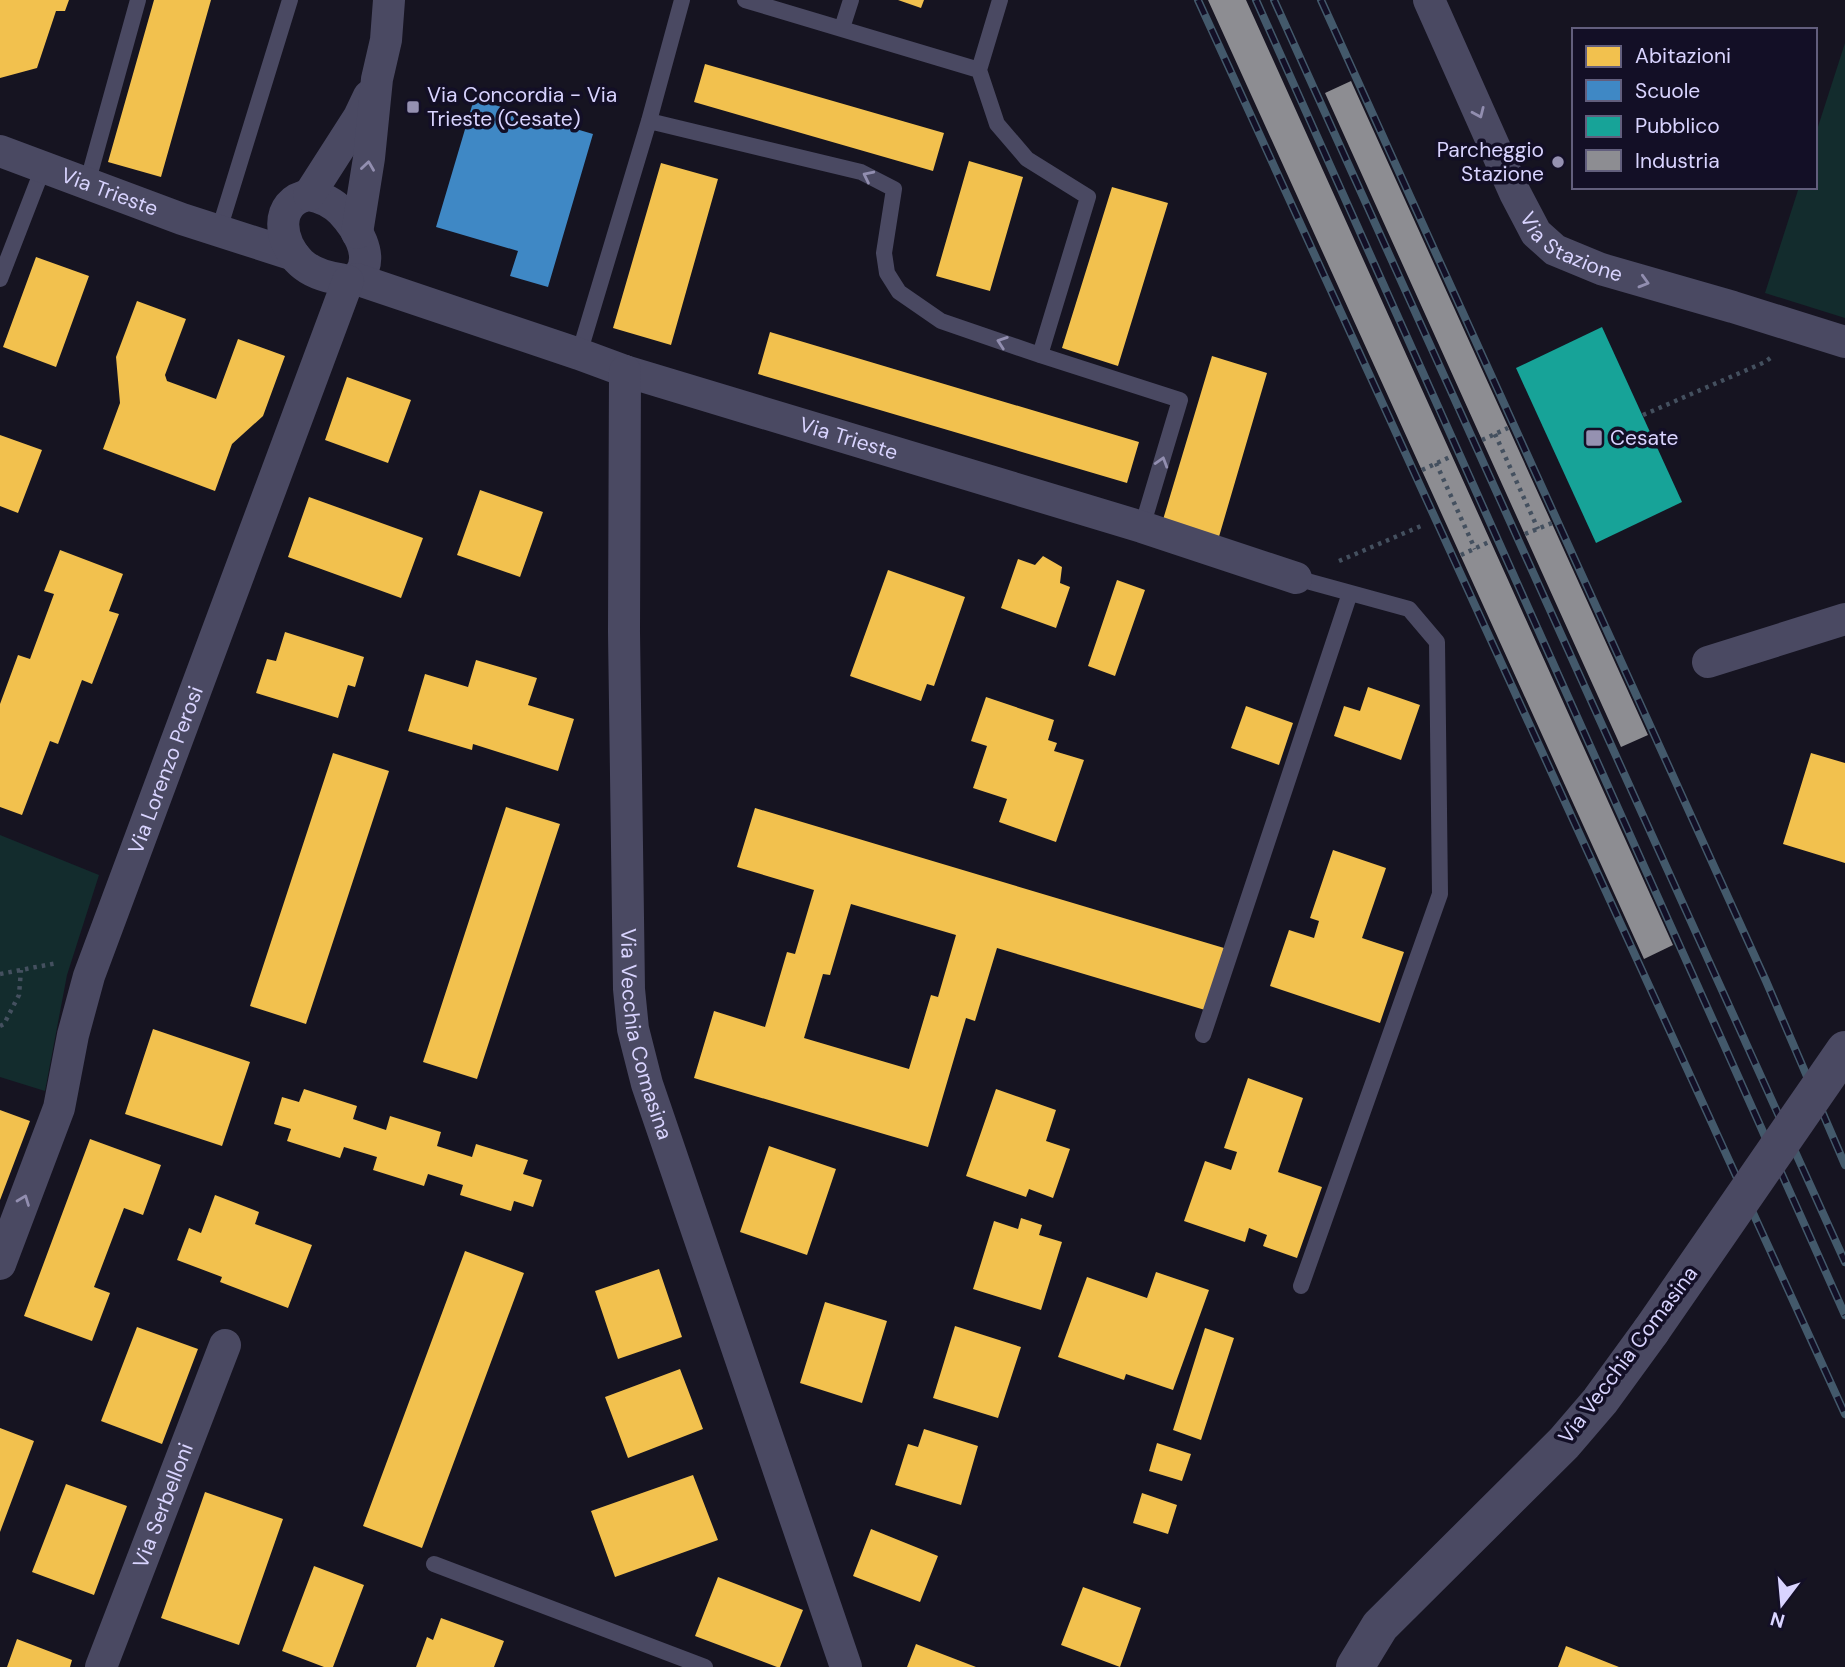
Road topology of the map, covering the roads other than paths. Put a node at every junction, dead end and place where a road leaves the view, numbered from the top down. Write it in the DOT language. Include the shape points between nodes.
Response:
graph roads {
  1 [pos="138,0"];
  2 [pos="290,0"];
  3 [pos="389,0"];
  4 [pos="682,0"];
  5 [pos="745,0"];
  6 [pos="851,0"];
  7 [pos="1000,0"];
  8 [pos="1429,0"];
  9 [pos="842,28"];
  10 [pos="979,70"];
  11 [pos="377,79"];
  12 [pos="649,121"];
  13 [pos="0,151"];
  14 [pos="43,168"];
  15 [pos="87,184"];
  16 [pos="297,204"];
  17 [pos="219,230"];
  18 [pos="357,233"];
  19 [pos="293,255"];
  20 [pos="356,275"];
  21 [pos="0,279"];
  22 [pos="1845,342"];
  23 [pos="579,354"];
  24 [pos="1040,355"];
  25 [pos="625,371"];
  26 [pos="1142,527"];
  27 [pos="1296,579"];
  28 [pos="1350,593"];
  29 [pos="1845,620"];
  30 [pos="1708,662"];
  31 [pos="1203,1035"];
  32 [pos="1845,1051"];
  33 [pos="0,1264"];
  34 [pos="1300,1286"];
  35 [pos="225,1345"];
  36 [pos="433,1564"];
  37 [pos="101,1667"];
  38 [pos="705,1667"];
  39 [pos="846,1667"];
  40 [pos="1355,1667"];
  1 -- 15 [label="lane"];
  2 -- 17 [label="lane"];
  3 -- 11 [label="street"];
  4 -- 12 [label="lane"];
  5 -- 9 [label="lane"];
  6 -- 9 [label="lane"];
  7 -- 10 [label="lane"];
  8 -- 22 [label="street, Via Stazione, one-way" via="1536,233 1555,250 1601,270"];
  9 -- 10 [label="lane"];
  10 -- 24 [label="lane" via="997,124 1027,159 1088,197"];
  11 -- 16 [label="street" via="359,117"];
  18 -- 11 [label="street, one-way"];
  12 -- 23 [label="lane"];
  24 -- 12 [label="lane, one-way" via="941,321 899,292 887,273 884,253 894,190 861,172"];
  13 -- 14 [label="street, Via Trieste"];
  14 -- 15 [label="street, Via Trieste"];
  14 -- 21 [label="lane"];
  15 -- 17 [label="street, Via Trieste"];
  16 -- 17 [label="street, Via Trieste" via="268,220"];
  16 -- 18 [label="street" via="318,197 342,212"];
  16 -- 19 [label="street" via="283,224"];
  17 -- 19 [label="street, Via Trieste"];
  18 -- 20 [label="street" via="365,255"];
  19 -- 20 [label="street" via="320,275"];
  20 -- 23 [label="street, Via Trieste"];
  33 -- 20 [label="street, Via Lorenzo Perosi, one-way" via="59,1108 89,976"];
  23 -- 25 [label="street, Via Trieste"];
  26 -- 24 [label="lane, one-way" via="1180,400"];
  25 -- 26 [label="street, Via Trieste"];
  25 -- 39 [label="street, Via Vecchia Comasina" via="624,657 633,1029 647,1084"];
  26 -- 27 [label="street, Via Trieste"];
  27 -- 28 [label="lane"];
  28 -- 31 [label="lane"];
  28 -- 34 [label="lane" via="1409,609 1437,642 1440,894"];
  29 -- 30 [label="street"];
  32 -- 40 [label="street, Via Vecchia Comasina, bridge" via="1600,1401 1564,1443 1380,1626"];
  35 -- 37 [label="street, Via Serbelloni"];
  36 -- 38 [label="lane"];
}
